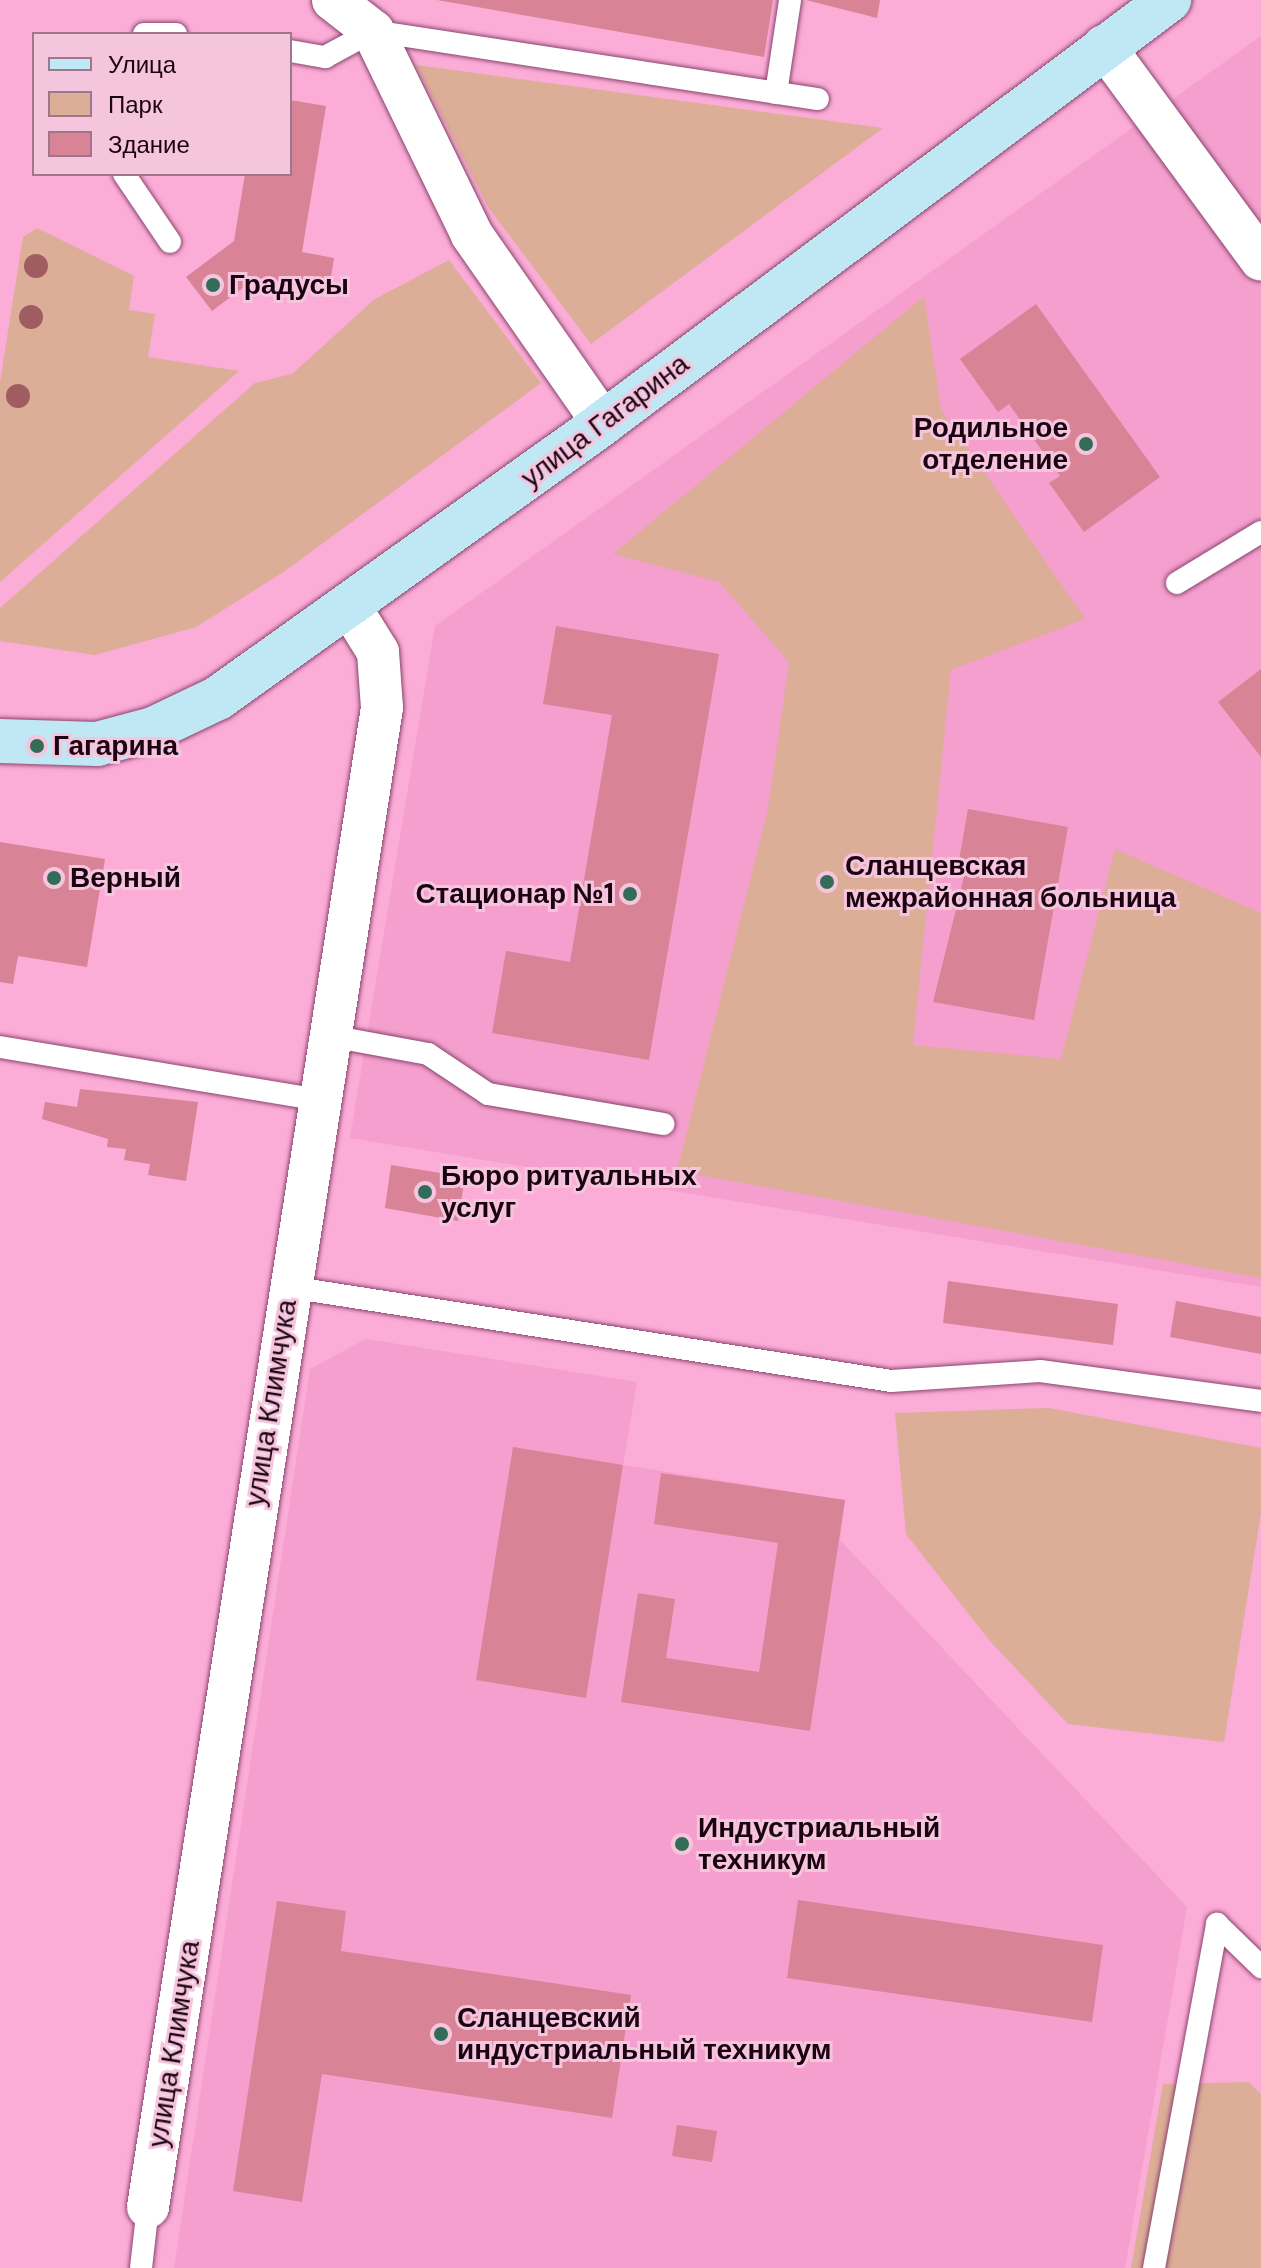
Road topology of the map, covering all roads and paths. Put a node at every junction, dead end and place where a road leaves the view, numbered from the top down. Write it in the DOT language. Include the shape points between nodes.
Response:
graph roads {
  1 [pos="790,0"];
  2 [pos="1169,0"];
  3 [pos="335,1"];
  4 [pos="373,31"];
  5 [pos="1104,46"];
  6 [pos="292,51"];
  7 [pos="776,93"];
  8 [pos="818,99"];
  9 [pos="125,176"];
  10 [pos="170,242"];
  11 [pos="1257,246"];
  12 [pos="603,423"];
  13 [pos="1261,532"];
  14 [pos="1177,583"];
  15 [pos="350,607"];
  16 [pos="0,741"];
  17 [pos="330,1036"];
  18 [pos="0,1047"];
  19 [pos="319,1100"];
  20 [pos="663,1124"];
  21 [pos="289,1287"];
  22 [pos="1261,1401"];
  23 [pos="1261,1967"];
  24 [pos="148,2207"];
  25 [pos="141,2268"];
  26 [pos="1154,2268"];
  1 -- 7 [label="lane"];
  2 -- 5 [label="main road, улица Гагарина"];
  3 -- 4 [label="street"];
  4 -- 6 [label="lane" via="325,57"];
  4 -- 7 [label="lane"];
  4 -- 12 [label="street" via="472,235"];
  5 -- 11 [label="street"];
  5 -- 12 [label="main road, улица Гагарина"];
  7 -- 8 [label="lane"];
  9 -- 10 [label="lane"];
  12 -- 15 [label="main road, улица Гагарина"];
  13 -- 14 [label="lane"];
  15 -- 16 [label="main road, улица Гагарина" via="218,698 153,729 97,744"];
  15 -- 17 [label="street, улица Климчука" via="386,677"];
  17 -- 19 [label="street, улица Климчука"];
  17 -- 20 [label="lane" via="428,1054 488,1094"];
  18 -- 19 [label="lane"];
  19 -- 21 [label="street, улица Климчука"];
  21 -- 22 [label="lane" via="891,1381 1040,1371"];
  21 -- 24 [label="street, улица Климчука"];
  23 -- 26 [label="lane" via="1217,1924"];
  24 -- 25 [label="lane"];
}
